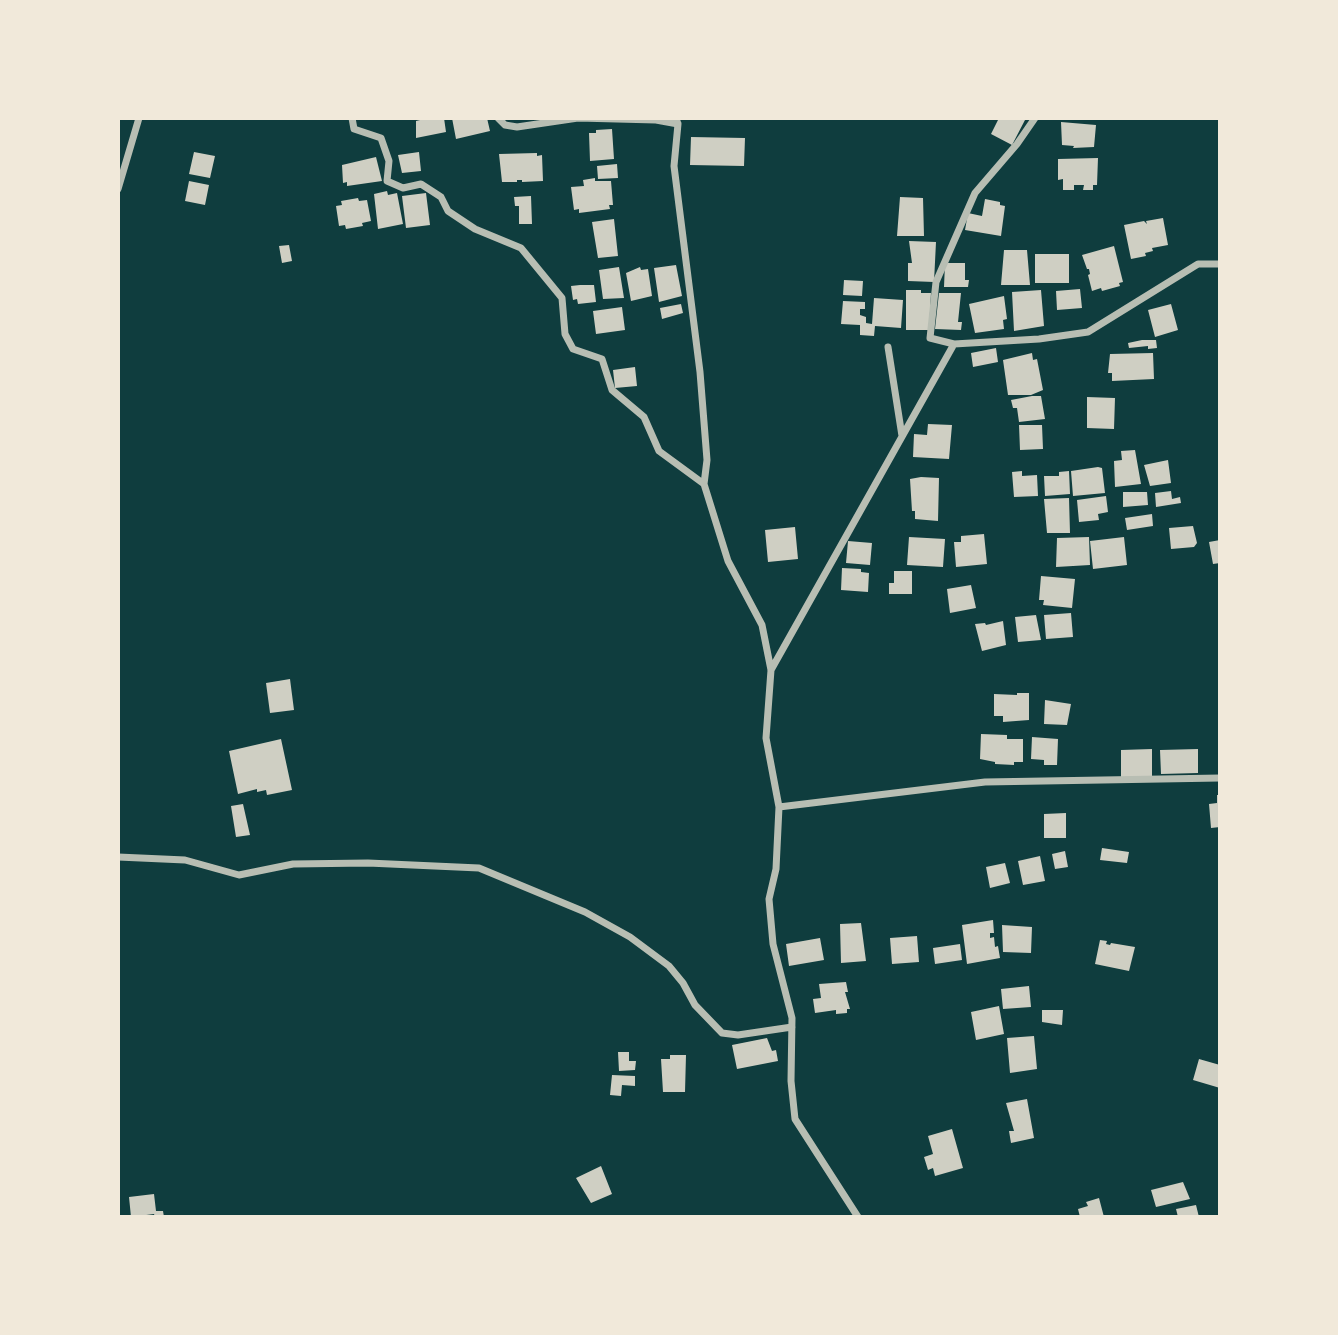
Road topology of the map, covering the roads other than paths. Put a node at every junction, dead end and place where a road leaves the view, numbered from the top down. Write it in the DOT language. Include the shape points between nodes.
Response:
graph roads {
  1 [pos="139,118"];
  2 [pos="352,118"];
  3 [pos="498,118"];
  4 [pos="1035,118"];
  5 [pos="677,121"];
  6 [pos="118,189"];
  7 [pos="1220,264"];
  8 [pos="954,344"];
  9 [pos="888,347"];
  10 [pos="902,438"];
  11 [pos="704,484"];
  12 [pos="771,670"];
  13 [pos="1220,778"];
  14 [pos="779,807"];
  15 [pos="118,857"];
  16 [pos="792,1027"];
  17 [pos="858,1217"];
  1 -- 6 [label="street"];
  2 -- 11 [label="street" via="354,129 381,138 389,161 387,181 403,188 421,184 475,229 521,248 562,298 565,334 573,349 602,359 612,390 644,417 659,451"];
  3 -- 5 [label="street" via="517,127 578,118"];
  4 -- 8 [label="street" via="975,193 936,282 930,338"];
  5 -- 11 [label="street" via="674,166 700,372"];
  7 -- 8 [label="street" via="1198,264 1088,332"];
  8 -- 10 [label="street"];
  9 -- 10 [label="street"];
  10 -- 12 [label="street"];
  11 -- 12 [label="street" via="728,561 762,625"];
  12 -- 14 [label="street" via="766,738"];
  13 -- 14 [label="street" via="985,782"];
  14 -- 16 [label="street" via="769,899 773,944"];
  15 -- 16 [label="street" via="185,860 239,875 293,864 479,868 585,912 630,937 669,966 722,1033"];
  16 -- 17 [label="street" via="795,1119"];
}
